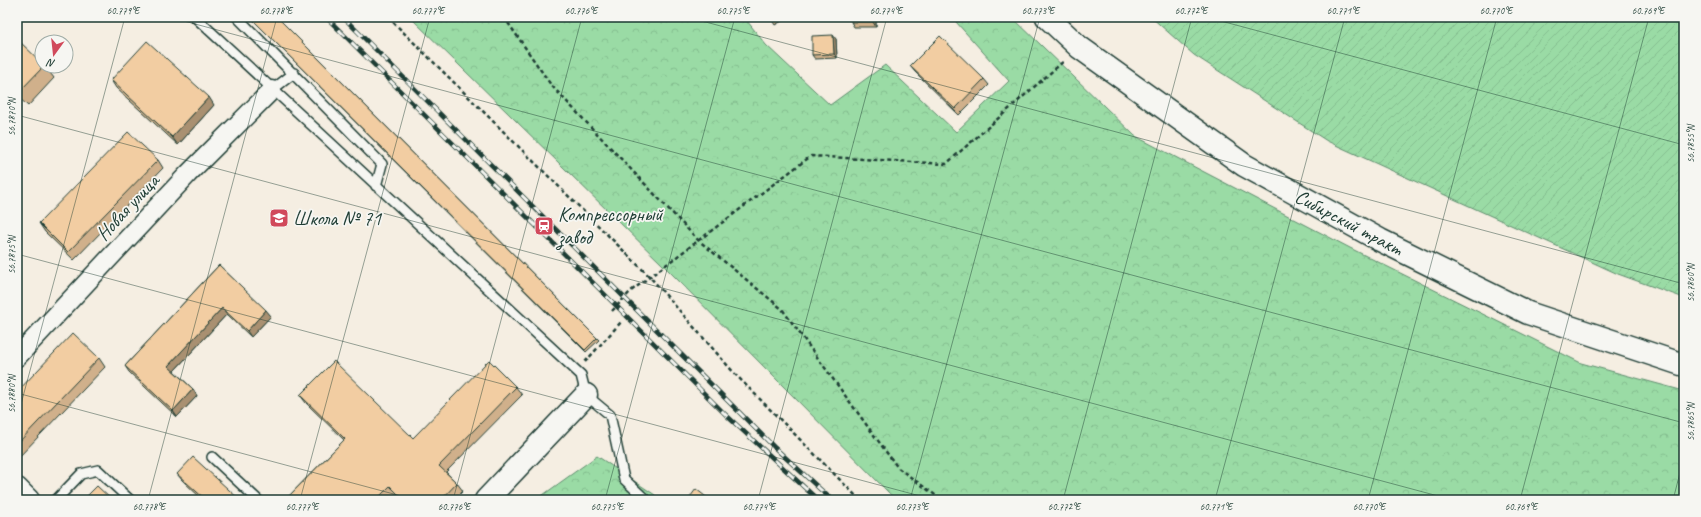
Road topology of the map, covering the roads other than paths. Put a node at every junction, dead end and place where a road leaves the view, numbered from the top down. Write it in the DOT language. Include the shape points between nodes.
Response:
graph roads {
  1 [pos="196,17"];
  2 [pos="238,17"];
  3 [pos="1047,17"];
  4 [pos="294,73"];
  5 [pos="272,90"];
  6 [pos="376,186"];
  7 [pos="17,357"];
  8 [pos="1684,365"];
  9 [pos="584,385"];
  10 [pos="212,456"];
  11 [pos="17,489"];
  12 [pos="28,500"];
  13 [pos="56,500"];
  14 [pos="130,500"];
  15 [pos="258,500"];
  16 [pos="486,500"];
  17 [pos="646,500"];
  1 -- 5 [label="lane"];
  2 -- 4 [label="lane"];
  3 -- 8 [label="main road, Сибирский тракт" via="1079,47 1244,165 1380,240 1528,313"];
  4 -- 5 [label="lane"];
  4 -- 6 [label="lane" via="382,164"];
  5 -- 6 [label="lane"];
  5 -- 7 [label="street, Новая улица" via="188,174"];
  6 -- 9 [label="lane"];
  9 -- 16 [label="main road"];
  9 -- 17 [label="lane" via="610,415 624,479"];
  10 -- 15 [label="lane"];
  11 -- 12 [label="main road"];
  13 -- 14 [label="lane" via="81,474 98,470"];
}
